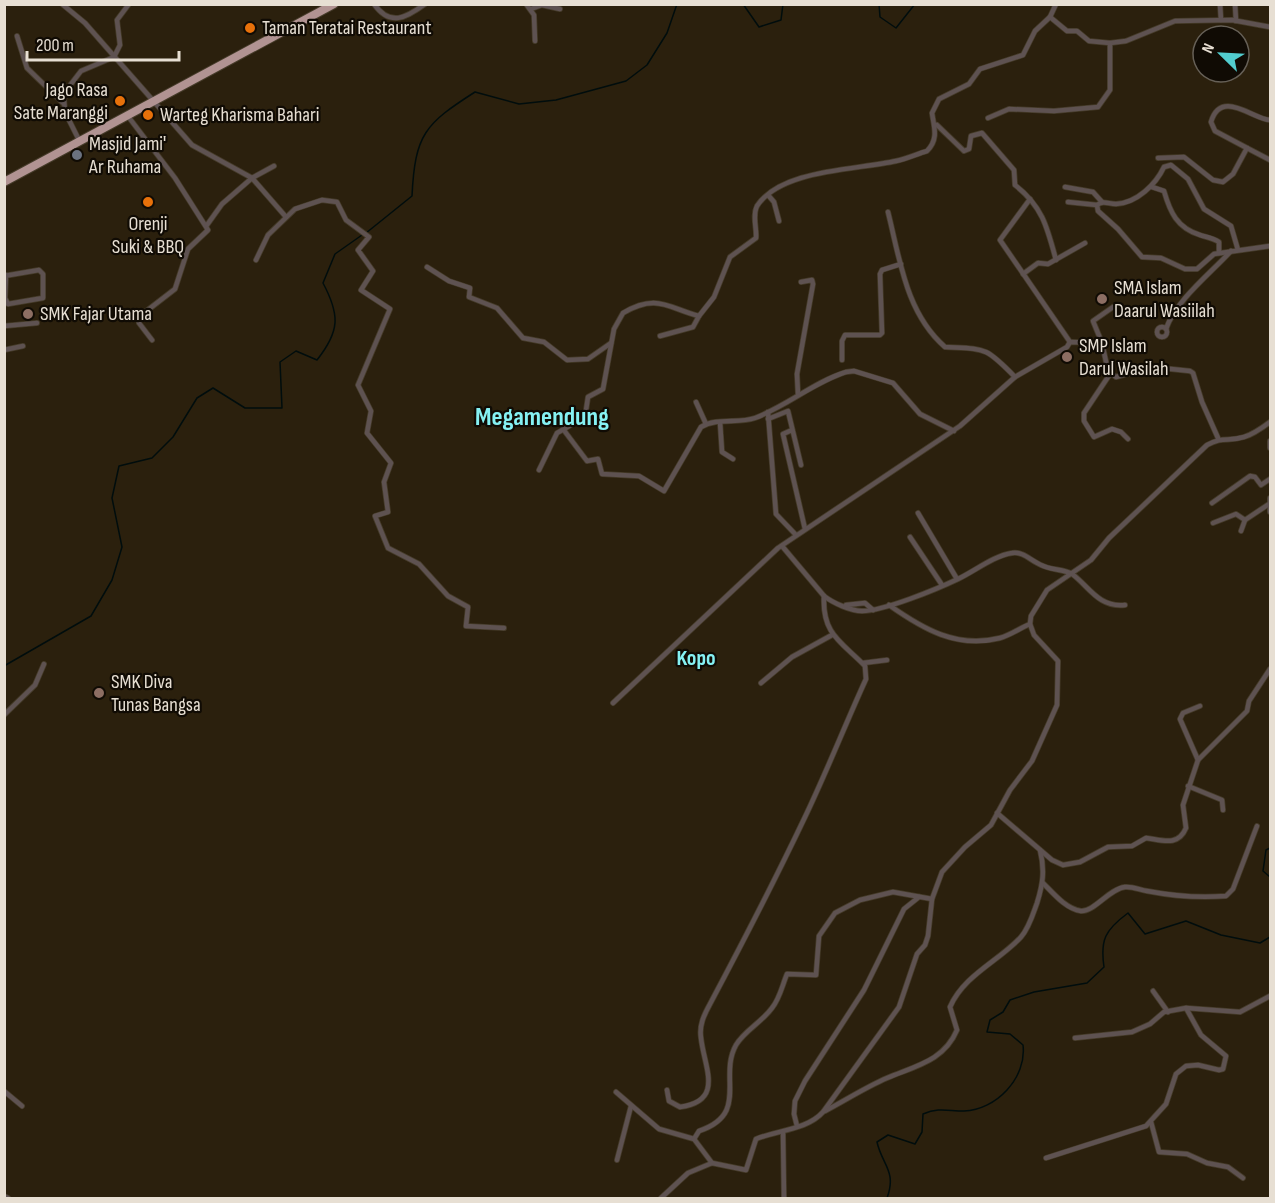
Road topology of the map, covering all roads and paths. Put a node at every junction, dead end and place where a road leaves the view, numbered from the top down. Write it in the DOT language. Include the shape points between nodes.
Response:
graph roads {
  1 [pos="62,4"];
  2 [pos="129,4"];
  3 [pos="334,4"];
  4 [pos="374,4"];
  5 [pos="425,4"];
  6 [pos="526,4"];
  7 [pos="1056,4"];
  8 [pos="1220,4"];
  9 [pos="1235,4"];
  10 [pos="531,9"];
  11 [pos="560,9"];
  12 [pos="1050,17"];
  13 [pos="1221,20"];
  14 [pos="1236,21"];
  15 [pos="1270,27"];
  16 [pos="18,36"];
  17 [pos="535,41"];
  18 [pos="1110,43"];
  19 [pos="114,57"];
  20 [pos="154,102"];
  21 [pos="63,103"];
  22 [pos="127,115"];
  23 [pos="988,118"];
  24 [pos="1270,120"];
  25 [pos="937,125"];
  26 [pos="79,141"];
  27 [pos="1247,148"];
  28 [pos="1158,158"];
  29 [pos="1270,160"];
  30 [pos="274,166"];
  31 [pos="252,178"];
  32 [pos="4,182"];
  33 [pos="1065,187"];
  34 [pos="1152,187"];
  35 [pos="770,197"];
  36 [pos="1030,199"];
  37 [pos="1068,202"];
  38 [pos="1100,204"];
  39 [pos="888,212"];
  40 [pos="286,217"];
  41 [pos="779,221"];
  42 [pos="207,225"];
  43 [pos="1085,243"];
  44 [pos="1270,246"];
  45 [pos="1238,250"];
  46 [pos="1231,251"];
  47 [pos="1219,253"];
  48 [pos="256,260"];
  49 [pos="1056,260"];
  50 [pos="901,264"];
  51 [pos="427,267"];
  52 [pos="1023,274"];
  53 [pos="5,275"];
  54 [pos="801,282"];
  55 [pos="1113,307"];
  56 [pos="699,316"];
  57 [pos="37,323"];
  58 [pos="4,326"];
  59 [pos="1166,328"];
  60 [pos="660,336"];
  61 [pos="152,340"];
  62 [pos="1070,342"];
  63 [pos="611,343"];
  64 [pos="1102,343"];
  65 [pos="23,346"];
  66 [pos="4,350"];
  67 [pos="842,360"];
  68 [pos="1110,374"];
  69 [pos="1015,377"];
  70 [pos="798,394"];
  71 [pos="696,402"];
  72 [pos="768,412"];
  73 [pos="768,419"];
  74 [pos="720,422"];
  75 [pos="1270,422"];
  76 [pos="706,424"];
  77 [pos="563,429"];
  78 [pos="792,430"];
  79 [pos="954,431"];
  80 [pos="1128,438"];
  81 [pos="1218,438"];
  82 [pos="1270,441"];
  83 [pos="797,447"];
  84 [pos="1270,448"];
  85 [pos="786,450"];
  86 [pos="733,459"];
  87 [pos="801,465"];
  88 [pos="539,470"];
  89 [pos="1270,479"];
  90 [pos="1270,501"];
  91 [pos="1212,503"];
  92 [pos="1270,512"];
  93 [pos="918,513"];
  94 [pos="1245,520"];
  95 [pos="1213,523"];
  96 [pos="805,529"];
  97 [pos="1241,531"];
  98 [pos="796,535"];
  99 [pos="910,537"];
  100 [pos="782,546"];
  101 [pos="1071,574"];
  102 [pos="957,579"];
  103 [pos="942,585"];
  104 [pos="824,596"];
  105 [pos="889,604"];
  106 [pos="1125,605"];
  107 [pos="1030,624"];
  108 [pos="504,628"];
  109 [pos="832,635"];
  110 [pos="887,660"];
  111 [pos="863,663"];
  112 [pos="44,664"];
  113 [pos="1270,669"];
  114 [pos="761,683"];
  115 [pos="613,703"];
  116 [pos="1200,706"];
  117 [pos="4,715"];
  118 [pos="1198,760"];
  119 [pos="1188,786"];
  120 [pos="1223,810"];
  121 [pos="997,813"];
  122 [pos="1257,826"];
  123 [pos="1039,847"];
  124 [pos="1043,884"];
  125 [pos="919,897"];
  126 [pos="932,899"];
  127 [pos="1153,991"];
  128 [pos="1270,996"];
  129 [pos="1186,1008"];
  130 [pos="1168,1012"];
  131 [pos="1075,1038"];
  132 [pos="667,1090"];
  133 [pos="4,1091"];
  134 [pos="616,1092"];
  135 [pos="22,1106"];
  136 [pos="631,1106"];
  137 [pos="823,1112"];
  138 [pos="1151,1122"];
  139 [pos="797,1126"];
  140 [pos="783,1132"];
  141 [pos="694,1138"];
  142 [pos="1046,1158"];
  143 [pos="617,1160"];
  144 [pos="712,1163"];
  145 [pos="1243,1178"];
  146 [pos="662,1198"];
  147 [pos="784,1198"];
  1 -- 19 [label="street" via="85,22"];
  2 -- 19 [label="street" via="116,23 120,45"];
  3 -- 20 [label="highway"];
  4 -- 5 [label="street" via="395,20"];
  6 -- 10 [label="street"];
  7 -- 12 [label="street"];
  8 -- 13 [label="street"];
  9 -- 14 [label="street"];
  10 -- 11 [label="street" via="540,5"];
  10 -- 17 [label="street"];
  12 -- 18 [label="street" via="1067,31 1077,31 1089,41"];
  12 -- 25 [label="street" via="1037,28 1023,55 983,67 969,84 939,99 932,113"];
  13 -- 14 [label="street"];
  13 -- 18 [label="street" via="1172,21 1126,41"];
  14 -- 15 [label="street"];
  16 -- 21 [label="street" via="27,68"];
  18 -- 23 [label="street" via="1110,90 1098,107 1054,111 1009,109"];
  19 -- 20 [label="street"];
  19 -- 21 [label="street" via="81,71"];
  20 -- 22 [label="highway"];
  20 -- 31 [label="street" via="192,145"];
  21 -- 26 [label="street"];
  22 -- 26 [label="highway"];
  22 -- 42 [label="street"];
  24 -- 27 [label="street" via="1241,108 1216,111 1211,122 1215,131"];
  25 -- 35 [label="street" via="927,151 898,161 817,174 785,184"];
  25 -- 36 [label="street" via="965,151 971,136 982,133 1014,170 1015,185"];
  26 -- 32 [label="highway"];
  27 -- 28 [label="street" via="1233,174 1221,182 1184,158"];
  27 -- 29 [label="street"];
  30 -- 31 [label="street"];
  31 -- 40 [label="street"];
  31 -- 42 [label="street" via="222,204"];
  33 -- 38 [label="street" via="1093,192"];
  34 -- 38 [label="street" via="1123,202"];
  34 -- 45 [label="street" via="1166,165 1180,170 1204,208 1230,226"];
  34 -- 47 [label="street" via="1164,191 1178,223 1217,240"];
  35 -- 41 [label="street"];
  35 -- 56 [label="street" via="756,209 756,238 730,257 714,297"];
  36 -- 49 [label="street" via="1044,218"];
  36 -- 52 [label="street" via="1000,239"];
  37 -- 38 [label="street"];
  38 -- 47 [label="street" via="1098,211 1144,258 1161,258 1193,270"];
  39 -- 50 [label="street"];
  40 -- 48 [label="street" via="264,241"];
  40 -- 108 [label="street" via="296,208 331,200 338,204 346,220 369,237 358,251 373,272 361,290 388,305 390,311 358,387 370,408 367,433 391,463 384,482 388,512 375,516 384,540 391,550 419,564 448,596 468,607 466,626"];
  42 -- 61 [label="street" via="207,233 188,249 175,289 140,316 142,327"];
  43 -- 49 [label="street"];
  44 -- 45 [label="street"];
  45 -- 46 [label="street"];
  46 -- 47 [label="street"];
  46 -- 59 [label="street" via="1193,288"];
  49 -- 52 [label="street" via="1047,265 1039,262"];
  50 -- 67 [label="street" via="880,274 882,333 845,335"];
  50 -- 69 [label="street" via="911,301 943,346 980,349"];
  51 -- 63 [label="street" via="446,280 470,288 469,298 497,308 523,338 544,342 567,360 588,359"];
  52 -- 62 [label="street"];
  53 -- 53 [label="street" via="40,271 43,298 8,304"];
  54 -- 70 [label="street" via="812,280 813,284 797,378"];
  55 -- 64 [label="street" via="1093,321"];
  56 -- 60 [label="street" via="693,327"];
  56 -- 63 [label="street" via="664,303 636,307 619,317"];
  57 -- 58 [label="street"];
  62 -- 64 [label="street"];
  62 -- 69 [label="street"];
  63 -- 77 [label="street" via="603,389 588,397 585,417"];
  64 -- 68 [label="street"];
  65 -- 66 [label="street"];
  68 -- 80 [label="street" via="1084,413 1084,421 1094,437 1112,429"];
  68 -- 81 [label="street" via="1118,377 1155,367 1190,371"];
  69 -- 79 [label="street"];
  70 -- 72 [label="street"];
  70 -- 79 [label="street" via="835,375 854,371 895,385 920,414"];
  71 -- 76 [label="street"];
  72 -- 73 [label="street"];
  72 -- 74 [label="street" via="752,419"];
  73 -- 78 [label="street" via="787,410"];
  73 -- 98 [label="street" via="776,514"];
  74 -- 76 [label="street"];
  74 -- 86 [label="street" via="723,454"];
  75 -- 81 [label="street" via="1243,438"];
  76 -- 77 [label="street" via="696,432 664,491 639,476 602,474 598,459 587,461"];
  77 -- 88 [label="street" via="553,438"];
  78 -- 83 [label="street"];
  78 -- 85 [label="street" via="783,433"];
  79 -- 96 [label="street"];
  81 -- 101 [label="street" via="1194,455 1091,560"];
  82 -- 84 [label="street"];
  83 -- 85 [label="street"];
  83 -- 87 [label="street"];
  85 -- 96 [label="street"];
  89 -- 91 [label="street" via="1261,485 1250,476"];
  90 -- 92 [label="street"];
  90 -- 94 [label="street"];
  93 -- 102 [label="street"];
  94 -- 95 [label="street" via="1240,515 1230,515"];
  94 -- 97 [label="street"];
  96 -- 98 [label="street"];
  98 -- 100 [label="street"];
  99 -- 103 [label="street"];
  100 -- 104 [label="street"];
  100 -- 115 [label="street"];
  101 -- 102 [label="street" via="1047,568 1017,552"];
  101 -- 106 [label="street" via="1092,595"];
  101 -- 107 [label="street" via="1047,590"];
  102 -- 103 [label="street"];
  103 -- 105 [label="street"];
  104 -- 105 [label="street" via="858,610"];
  104 -- 109 [label="street" via="824,614"];
  105 -- 107 [label="street" via="936,633 962,641 1001,638"];
  107 -- 121 [label="street" via="1034,635 1058,661 1057,703 1032,761"];
  109 -- 111 [label="street"];
  109 -- 114 [label="street" via="792,657"];
  110 -- 111 [label="street"];
  111 -- 132 [label="street" via="867,675 833,757 751,929 703,1018 700,1037 708,1089 696,1102 680,1107 669,1101"];
  112 -- 117 [label="street" via="35,685"];
  113 -- 118 [label="street" via="1247,711"];
  116 -- 118 [label="street" via="1183,713 1180,719"];
  118 -- 119 [label="street"];
  119 -- 120 [label="street" via="1222,800"];
  119 -- 123 [label="street" via="1183,805 1186,828 1173,841 1146,838 1132,846 1111,846 1070,865 1057,863"];
  121 -- 123 [label="street"];
  121 -- 126 [label="street" via="988,829 944,869"];
  122 -- 124 [label="street" via="1233,889 1226,896 1209,898 1127,886 1081,911 1063,902"];
  123 -- 124 [label="street"];
  124 -- 137 [label="street" via="1022,936 968,982 952,1002 957,1030 944,1052"];
  125 -- 126 [label="street"];
  125 -- 139 [label="street" via="904,909 864,990 805,1081 795,1101"];
  125 -- 141 [label="street" via="902,892 869,897 832,916 819,936 816,975 787,974 771,1010 734,1050 730,1063 731,1094 723,1116"];
  126 -- 137 [label="street" via="928,936 917,954 899,1007"];
  127 -- 130 [label="street"];
  128 -- 129 [label="street" via="1240,1012"];
  129 -- 130 [label="street"];
  129 -- 138 [label="street" via="1201,1035 1225,1054 1226,1063 1220,1070 1198,1065 1181,1068 1175,1075 1170,1098"];
  130 -- 131 [label="street" via="1132,1032"];
  133 -- 135 [label="street"];
  134 -- 136 [label="street"];
  136 -- 141 [label="street" via="659,1129"];
  136 -- 143 [label="street"];
  137 -- 139 [label="street"];
  138 -- 142 [label="street" via="1140,1130 1089,1142"];
  138 -- 145 [label="street" via="1159,1152 1187,1154 1228,1167"];
  139 -- 140 [label="street"];
  140 -- 144 [label="street" via="756,1139 746,1170"];
  140 -- 147 [label="street"];
  141 -- 144 [label="street"];
  144 -- 146 [label="street" via="688,1173"];
}
